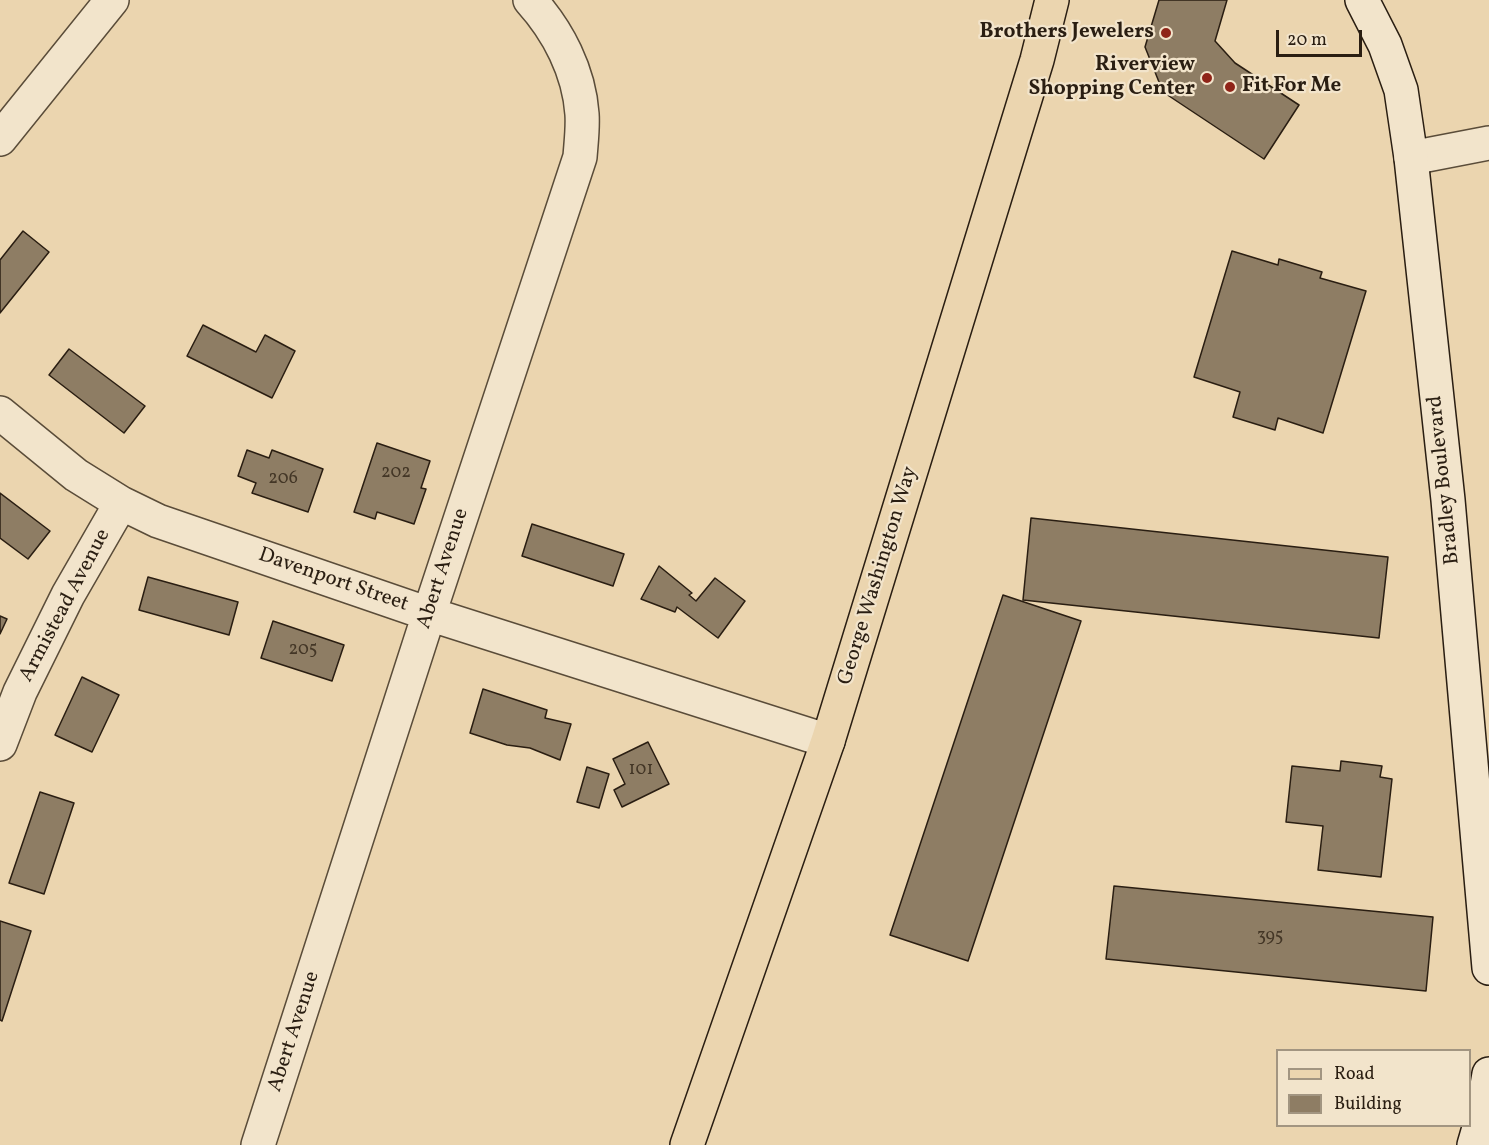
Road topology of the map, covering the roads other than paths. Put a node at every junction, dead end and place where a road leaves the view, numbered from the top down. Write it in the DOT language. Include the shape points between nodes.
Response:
graph roads {
  1 [pos="112,0"];
  2 [pos="530,0"];
  3 [pos="1052,0"];
  4 [pos="1362,0"];
  5 [pos="0,139"];
  6 [pos="1489,143"];
  7 [pos="1411,158"];
  8 [pos="0,413"];
  9 [pos="121,503"];
  10 [pos="429,614"];
  11 [pos="828,741"];
  12 [pos="0,744"];
  13 [pos="1489,968"];
  14 [pos="1489,1074"];
  15 [pos="258,1145"];
  16 [pos="687,1145"];
  17 [pos="1474,1145"];
  1 -- 5 [label="street"];
  2 -- 10 [label="street, Abert Avenue" via="547,19 566,52 582,114 580,157"];
  3 -- 11 [label="main road, George Washington Way" via="1037,60"];
  4 -- 7 [label="street, Bradley Boulevard" via="1385,45 1401,90"];
  6 -- 7 [label="street"];
  7 -- 13 [label="street, Bradley Boulevard" via="1448,500"];
  8 -- 9 [label="street, Davenport Street" via="76,475"];
  9 -- 10 [label="street, Davenport Street" via="158,521"];
  9 -- 12 [label="street, Armistead Avenue" via="68,594 20,692"];
  10 -- 11 [label="street, Davenport Street"];
  10 -- 15 [label="street, Abert Avenue"];
  11 -- 16 [label="main road, George Washington Way"];
  14 -- 17 [label="street"];
}
